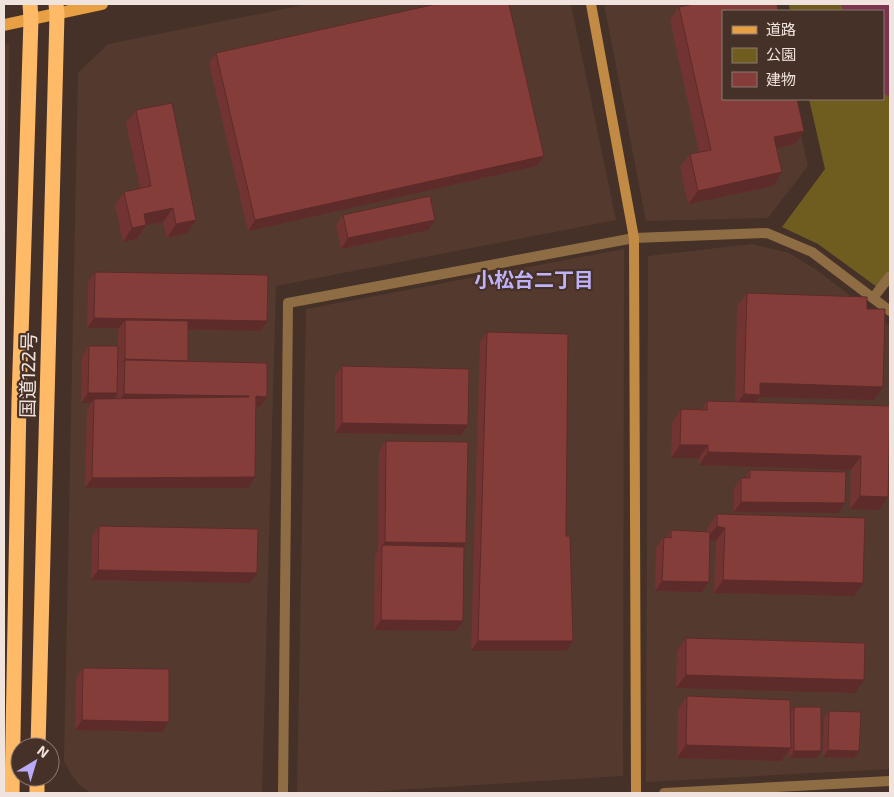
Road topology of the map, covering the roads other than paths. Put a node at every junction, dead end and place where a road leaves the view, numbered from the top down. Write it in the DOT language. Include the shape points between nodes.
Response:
graph roads {
  1 [pos="30,4"];
  2 [pos="102,4"];
  3 [pos="592,4"];
  4 [pos="56,9"];
  5 [pos="31,19"];
  6 [pos="4,25"];
  7 [pos="634,238"];
  8 [pos="890,276"];
  9 [pos="873,298"];
  10 [pos="889,308"];
  11 [pos="38,737"];
  12 [pos="890,782"];
  13 [pos="12,793"];
  14 [pos="282,793"];
  15 [pos="636,793"];
  16 [pos="664,793"];
  1 -- 5 [label="highway, 国道122号"];
  2 -- 4 [label="main road"];
  3 -- 7 [label="street"];
  4 -- 5 [label="main road"];
  4 -- 11 [label="highway, 国道122号"];
  5 -- 6 [label="main road"];
  5 -- 13 [label="highway, 国道122号" via="19,400"];
  7 -- 9 [label="street" via="768,234 812,252"];
  7 -- 14 [label="street" via="288,303"];
  7 -- 15 [label="street"];
  8 -- 9 [label="street"];
  9 -- 10 [label="street"];
  12 -- 16 [label="street"];
}
